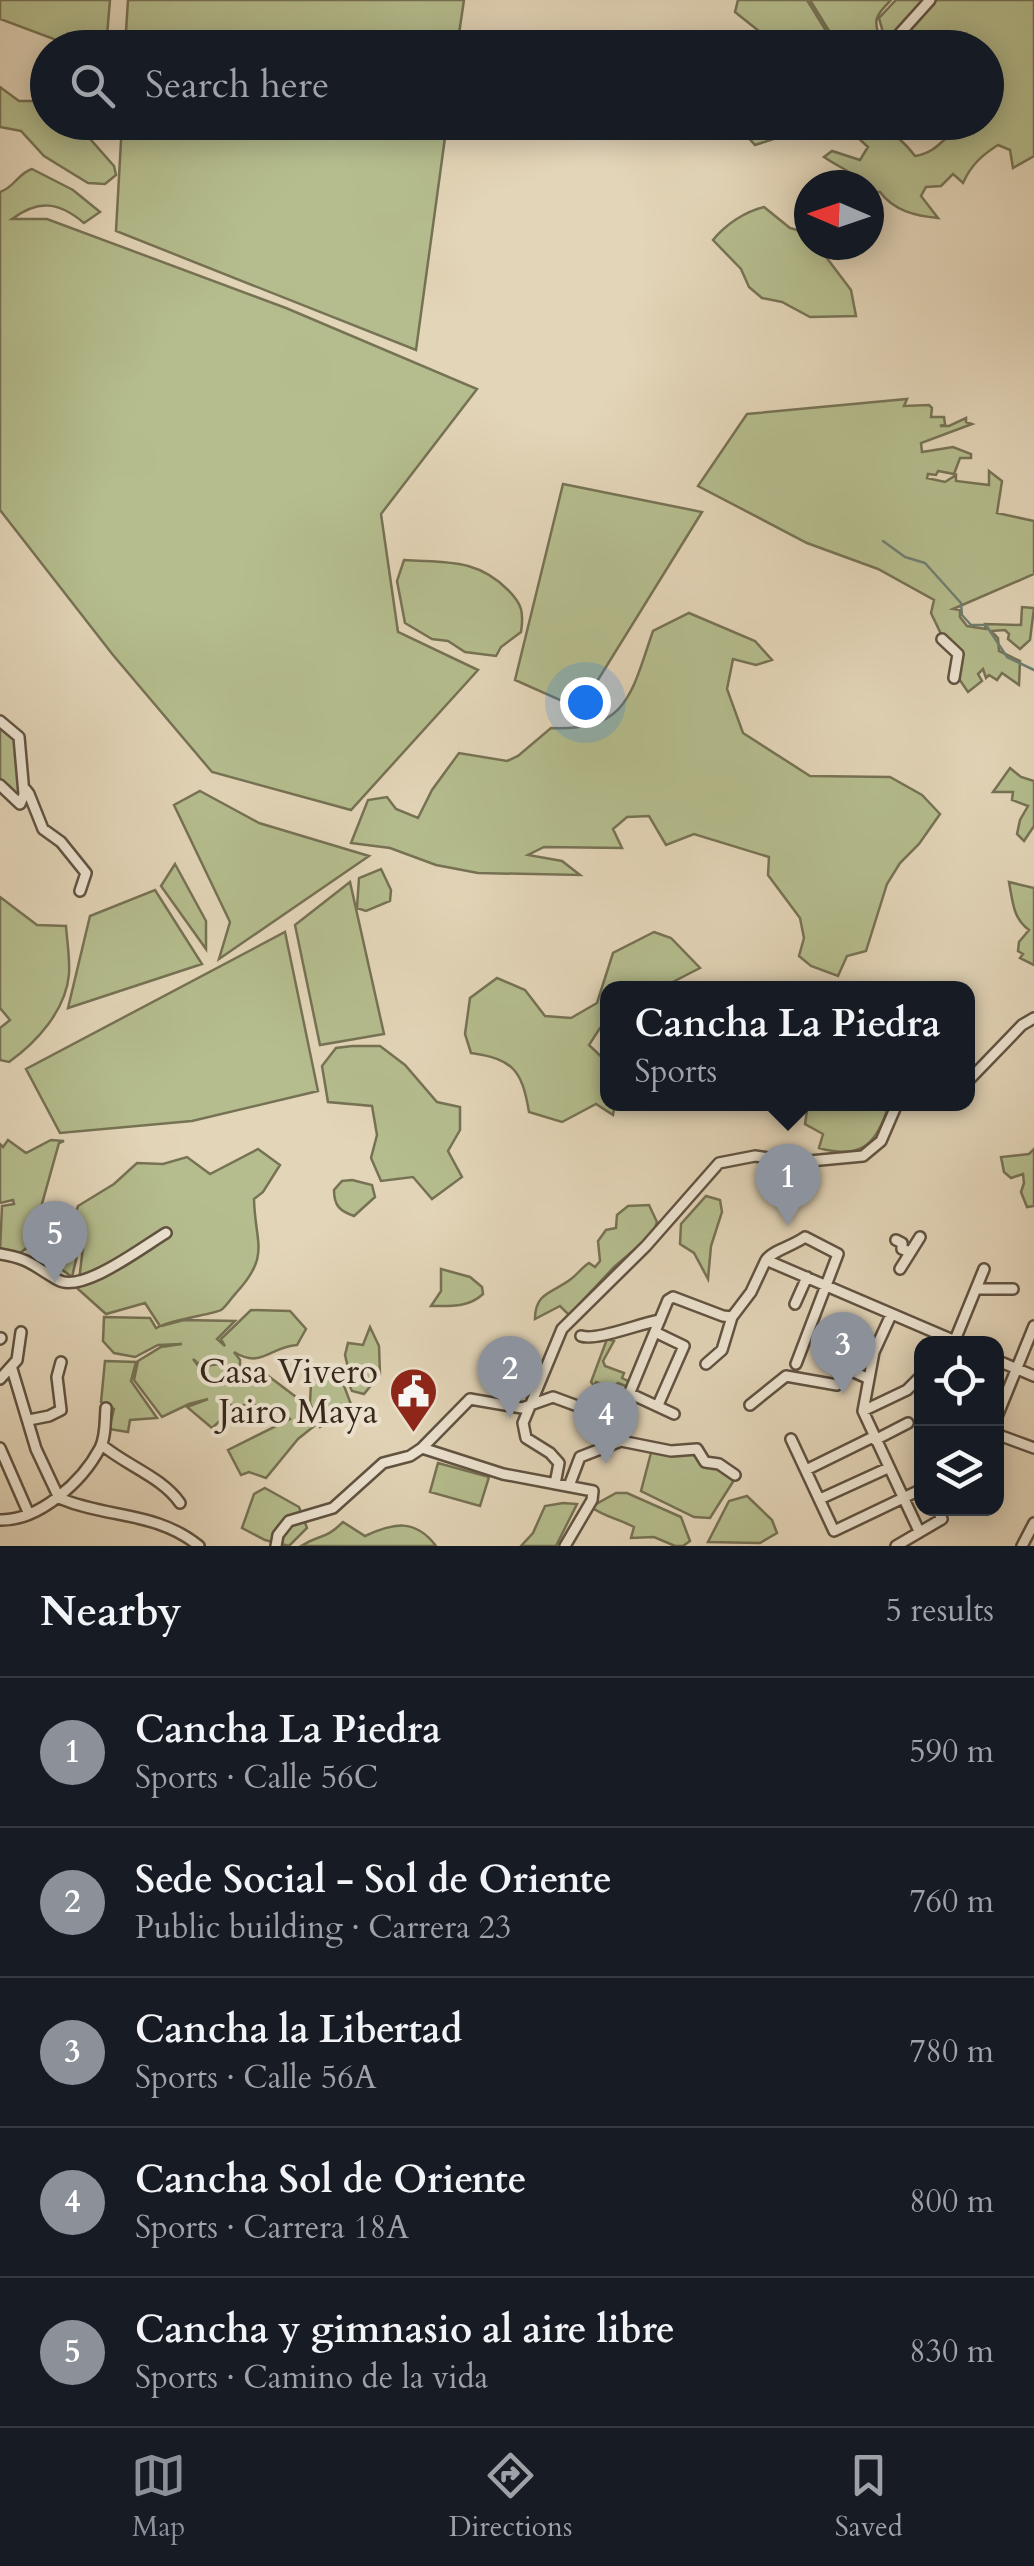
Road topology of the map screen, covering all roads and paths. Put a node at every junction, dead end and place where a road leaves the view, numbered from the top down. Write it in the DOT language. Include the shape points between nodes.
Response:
graph roads {
  1 [pos="930,0"];
  2 [pos="903,30"];
  3 [pos="942,639"];
  4 [pos="954,678"];
  5 [pos="0,721"];
  6 [pos="0,786"];
  7 [pos="24,797"];
  8 [pos="80,890"];
  9 [pos="1034,1018"];
  10 [pos="975,1074"];
  11 [pos="893,1111"];
  12 [pos="166,1233"];
  13 [pos="896,1240"];
  14 [pos="0,1254"];
  15 [pos="766,1260"];
  16 [pos="900,1270"];
  17 [pos="984,1270"];
  18 [pos="807,1277"];
  19 [pos="824,1285"];
  20 [pos="976,1289"];
  21 [pos="1013,1289"];
  22 [pos="818,1302"];
  23 [pos="891,1314"];
  24 [pos="732,1317"];
  25 [pos="660,1320"];
  26 [pos="1034,1326"];
  27 [pos="21,1332"];
  28 [pos="656,1332"];
  29 [pos="944,1336"];
  30 [pos="960,1336"];
  31 [pos="585,1337"];
  32 [pos="61,1362"];
  33 [pos="508,1362"];
  34 [pos="1004,1363"];
  35 [pos="706,1364"];
  36 [pos="796,1364"];
  37 [pos="12,1369"];
  38 [pos="1017,1369"];
  39 [pos="543,1372"];
  40 [pos="1034,1376"];
  41 [pos="0,1378"];
  42 [pos="868,1378"];
  43 [pos="814,1381"];
  44 [pos="914,1382"];
  45 [pos="837,1385"];
  46 [pos="631,1394"];
  47 [pos="1004,1400"];
  48 [pos="531,1403"];
  49 [pos="750,1405"];
  50 [pos="106,1408"];
  51 [pos="863,1411"];
  52 [pos="29,1420"];
  53 [pos="617,1421"];
  54 [pos="908,1424"];
  55 [pos="1004,1437"];
  56 [pos="791,1439"];
  57 [pos="874,1439"];
  58 [pos="616,1441"];
  59 [pos="102,1445"];
  60 [pos="0,1448"];
  61 [pos="422,1448"];
  62 [pos="1034,1448"];
  63 [pos="888,1468"];
  64 [pos="806,1470"];
  65 [pos="734,1474"];
  66 [pos="555,1484"];
  67 [pos="570,1486"];
  68 [pos="914,1493"];
  69 [pos="59,1498"];
  70 [pos="902,1498"];
  71 [pos="820,1499"];
  72 [pos="180,1503"];
  73 [pos="28,1512"];
  74 [pos="940,1516"];
  75 [pos="0,1520"];
  76 [pos="1033,1522"];
  77 [pos="919,1531"];
  78 [pos="199,1546"];
  79 [pos="276,1546"];
  80 [pos="565,1546"];
  81 [pos="896,1546"];
  82 [pos="1022,1546"];
  1 -- 2 [label="street"];
  3 -- 4 [label="street" via="958,654"];
  5 -- 7 [label="street" via="18,737"];
  6 -- 7 [label="street" via="16,802"];
  7 -- 8 [label="street" via="26,790 43,828 86,872"];
  9 -- 10 [label="street"];
  11 -- 39 [label="street" via="880,1141 862,1156 800,1162 756,1156 719,1163 562,1329"];
  12 -- 14 [label="street" via="100,1274 70,1283"];
  13 -- 16 [label="street" via="902,1249 913,1244"];
  15 -- 18 [label="street"];
  15 -- 19 [label="street" via="808,1237 838,1254"];
  15 -- 24 [label="street"];
  17 -- 20 [label="street"];
  18 -- 19 [label="street"];
  18 -- 22 [label="street" via="797,1298"];
  19 -- 22 [label="street"];
  19 -- 23 [label="street"];
  20 -- 21 [label="street"];
  20 -- 30 [label="street"];
  22 -- 36 [label="street"];
  23 -- 29 [label="street"];
  23 -- 42 [label="street"];
  24 -- 25 [label="street" via="672,1297"];
  24 -- 35 [label="street" via="722,1350"];
  25 -- 28 [label="street"];
  25 -- 31 [label="street"];
  26 -- 38 [label="street"];
  27 -- 37 [label="street"];
  28 -- 46 [label="street"];
  28 -- 46 [label="street" via="684,1346 666,1409"];
  32 -- 52 [label="street" via="61,1410"];
  33 -- 39 [label="street"];
  34 -- 38 [label="street"];
  37 -- 41 [label="street"];
  37 -- 52 [label="street"];
  38 -- 40 [label="street"];
  38 -- 47 [label="street"];
  39 -- 48 [label="street"];
  42 -- 43 [label="street" via="824,1361"];
  42 -- 51 [label="street"];
  43 -- 45 [label="street"];
  43 -- 49 [label="street" via="780,1378"];
  44 -- 51 [label="street"];
  46 -- 53 [label="street"];
  48 -- 53 [label="street" via="552,1397"];
  48 -- 61 [label="street" via="522,1408 470,1400"];
  48 -- 66 [label="street" via="524,1434 558,1463"];
  50 -- 59 [label="street"];
  51 -- 57 [label="street"];
  52 -- 69 [label="street"];
  53 -- 58 [label="street"];
  54 -- 57 [label="street"];
  55 -- 62 [label="street"];
  56 -- 64 [label="street"];
  57 -- 63 [label="street"];
  57 -- 64 [label="street"];
  58 -- 65 [label="street" via="672,1452 697,1449 704,1462"];
  58 -- 67 [label="street" via="580,1457"];
  59 -- 69 [label="street"];
  59 -- 72 [label="street" via="170,1488"];
  60 -- 73 [label="street"];
  61 -- 66 [label="street"];
  61 -- 79 [label="street" via="383,1463 333,1508 289,1521"];
  63 -- 70 [label="street"];
  63 -- 71 [label="street"];
  64 -- 71 [label="street"];
  66 -- 67 [label="street"];
  67 -- 80 [label="street" via="594,1494"];
  68 -- 70 [label="street"];
  69 -- 73 [label="street"];
  69 -- 78 [label="street" via="167,1524"];
  70 -- 71 [label="street" via="834,1531"];
  70 -- 77 [label="street"];
  73 -- 75 [label="street"];
  74 -- 77 [label="street"];
  76 -- 82 [label="street"];
  77 -- 81 [label="street"];
}
